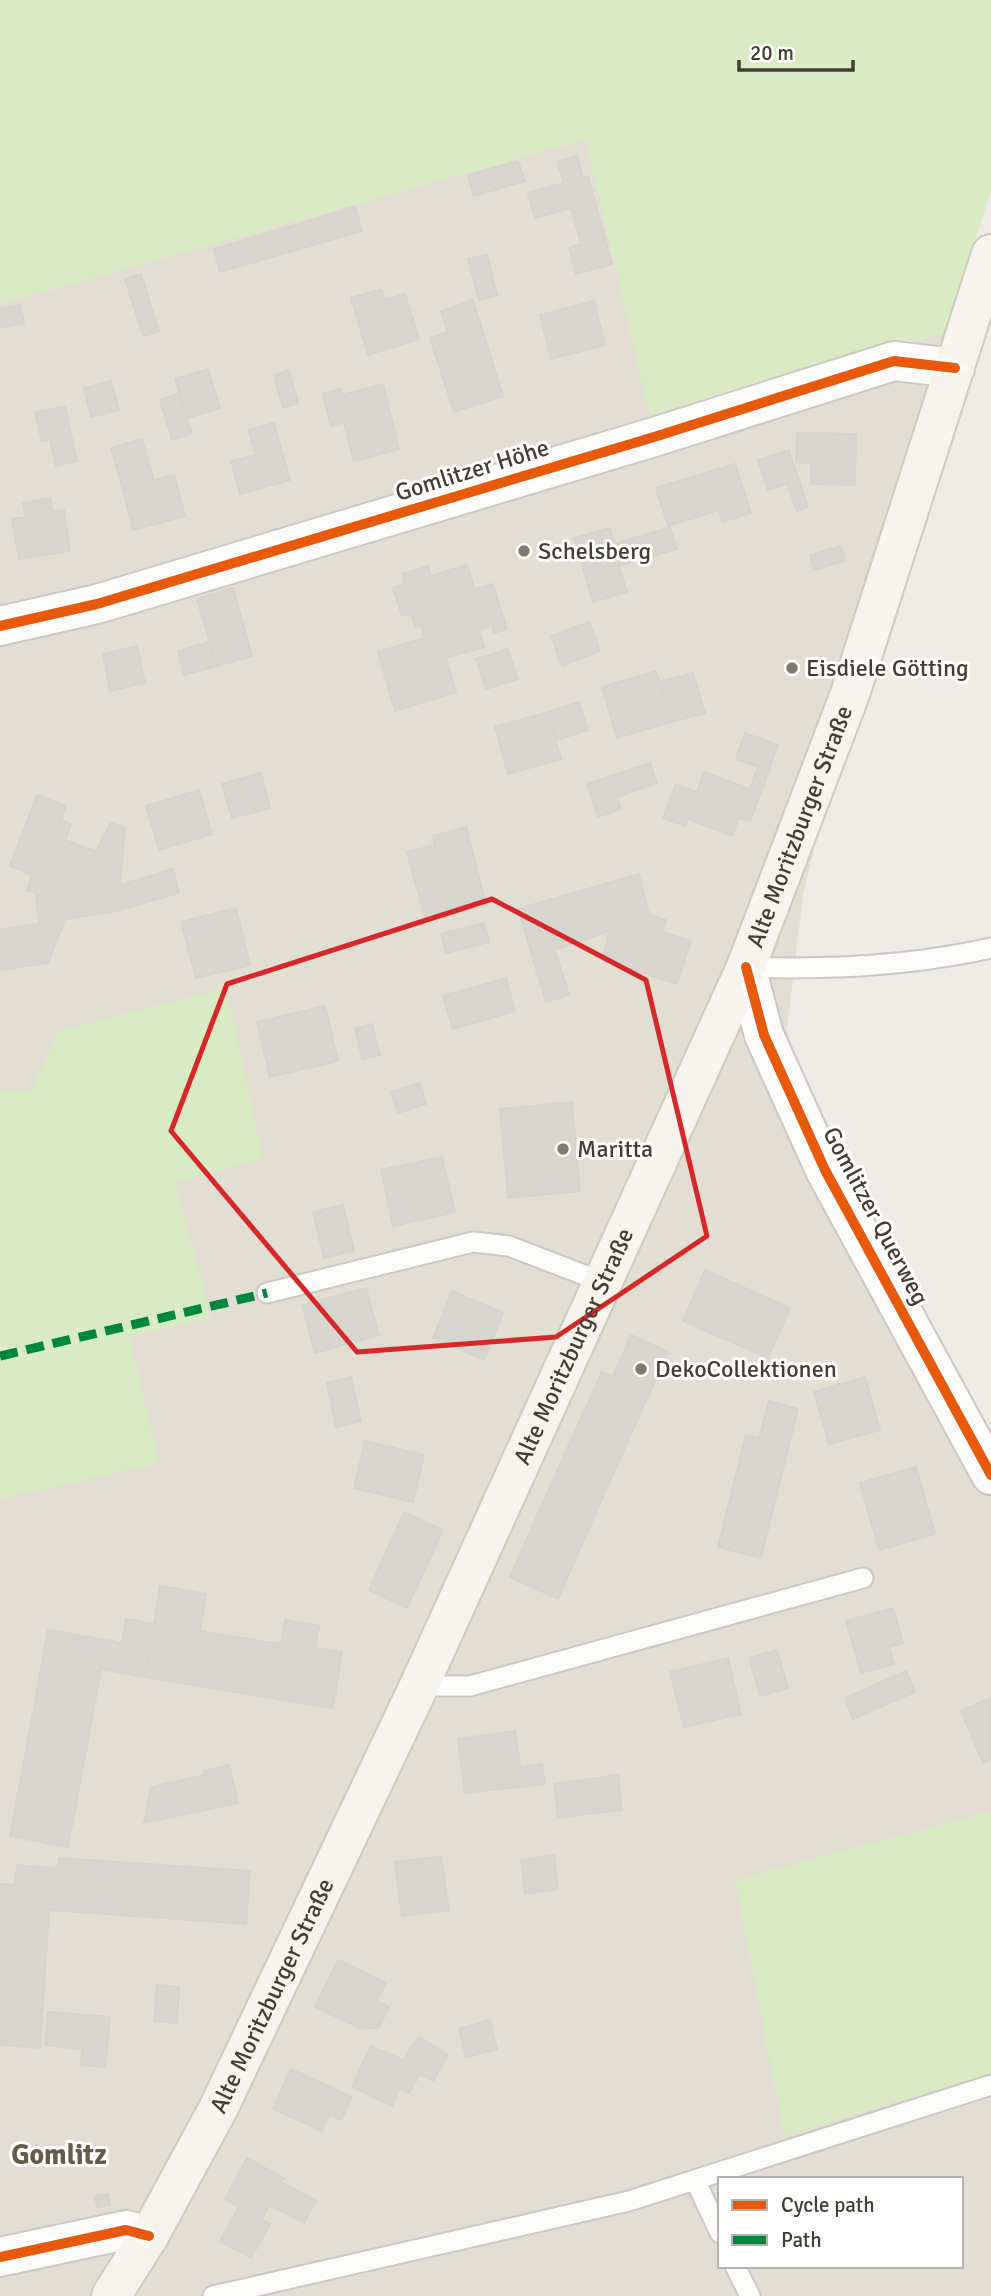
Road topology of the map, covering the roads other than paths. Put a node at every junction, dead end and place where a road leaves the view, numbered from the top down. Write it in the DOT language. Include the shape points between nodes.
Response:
graph roads {
  1 [pos="991,254"];
  2 [pos="955,368"];
  3 [pos="0,626"];
  4 [pos="991,948"];
  5 [pos="746,967"];
  6 [pos="605,1283"];
  7 [pos="267,1293"];
  8 [pos="991,1475"];
  9 [pos="863,1578"];
  10 [pos="419,1686"];
  11 [pos="991,2085"];
  12 [pos="695,2180"];
  13 [pos="718,2229"];
  14 [pos="149,2236"];
  15 [pos="0,2257"];
  16 [pos="737,2268"];
  17 [pos="111,2296"];
  18 [pos="213,2296"];
  19 [pos="750,2296"];
  1 -- 2 [label="main road, Alte Moritzburger Straße"];
  2 -- 3 [label="street, Gomlitzer Höhe" via="894,361 654,438 111,600"];
  2 -- 5 [label="main road, Alte Moritzburger Straße" via="850,694"];
  4 -- 5 [label="lane" via="888,964"];
  5 -- 6 [label="main road, Alte Moritzburger Straße"];
  5 -- 8 [label="street, Gomlitzer Querweg" via="764,1035 825,1170"];
  6 -- 7 [label="lane" via="509,1246 473,1242"];
  6 -- 10 [label="main road, Alte Moritzburger Straße"];
  9 -- 10 [label="lane" via="470,1686"];
  10 -- 14 [label="main road, Alte Moritzburger Straße" via="218,2109"];
  11 -- 12 [label="lane"];
  12 -- 13 [label="lane"];
  12 -- 18 [label="lane" via="629,2201"];
  14 -- 15 [label="street" via="126,2230"];
  14 -- 17 [label="main road, Alte Moritzburger Straße"];
  16 -- 19 [label="lane"];
}
